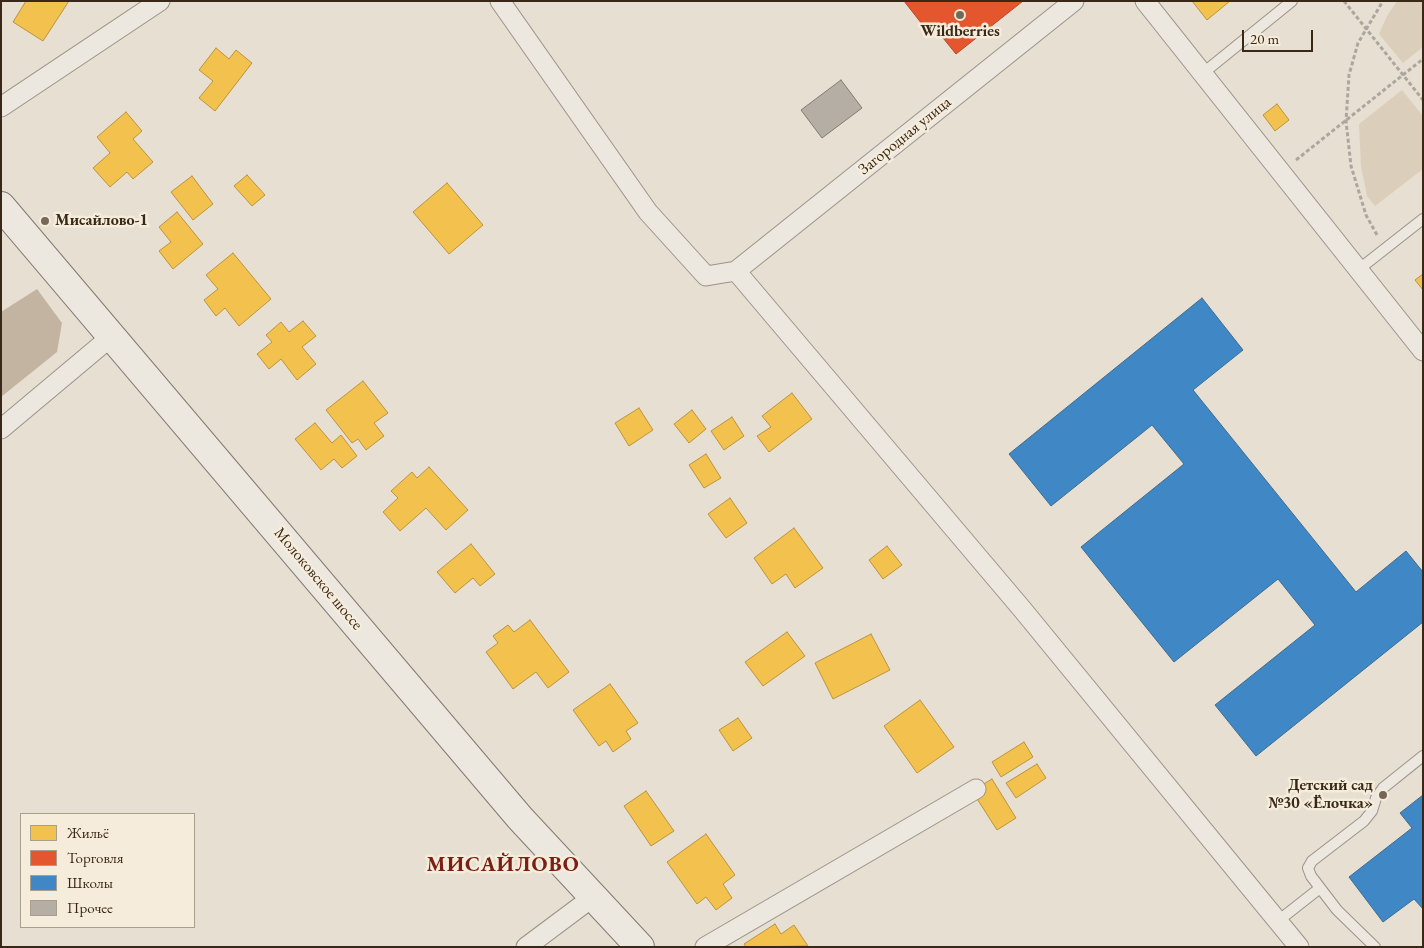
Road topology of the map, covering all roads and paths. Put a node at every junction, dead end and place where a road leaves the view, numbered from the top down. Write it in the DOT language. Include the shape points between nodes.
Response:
graph roads {
  1 [pos="160,1"];
  2 [pos="500,1"];
  3 [pos="1074,1"];
  4 [pos="1145,1"];
  5 [pos="1292,1"];
  6 [pos="1344,1"];
  7 [pos="1383,1"];
  8 [pos="1366,28"];
  9 [pos="1423,59"];
  10 [pos="1202,74"];
  11 [pos="1403,75"];
  12 [pos="1423,100"];
  13 [pos="1,107"];
  14 [pos="1346,120"];
  15 [pos="1281,172"];
  16 [pos="1,206"];
  17 [pos="1423,219"];
  18 [pos="1385,249"];
  19 [pos="1358,270"];
  20 [pos="736,271"];
  21 [pos="112,336"];
  22 [pos="1423,351"];
  23 [pos="1,429"];
  24 [pos="1423,756"];
  25 [pos="976,789"];
  26 [pos="1320,888"];
  27 [pos="593,897"];
  28 [pos="1278,921"];
  29 [pos="526,947"];
  30 [pos="640,947"];
  31 [pos="705,947"];
  32 [pos="1299,947"];
  33 [pos="1375,947"];
  1 -- 13 [label="street"];
  2 -- 20 [label="street" via="648,212 706,276"];
  3 -- 20 [label="street, Загородная улица"];
  4 -- 10 [label="street"];
  5 -- 10 [label="lane"];
  6 -- 8 [label="path"];
  7 -- 8 [label="path"];
  8 -- 11 [label="path"];
  8 -- 14 [label="path" via="1349,75"];
  9 -- 11 [label="path"];
  10 -- 15 [label="street"];
  11 -- 12 [label="path"];
  11 -- 14 [label="path"];
  14 -- 15 [label="path"];
  14 -- 18 [label="path" via="1352,166 1364,207"];
  15 -- 19 [label="street"];
  16 -- 21 [label="main road, Молоковское шоссе"];
  17 -- 18 [label="lane"];
  18 -- 19 [label="lane"];
  19 -- 22 [label="street"];
  20 -- 28 [label="street" via="1022,609"];
  21 -- 23 [label="street"];
  21 -- 27 [label="main road, Молоковское шоссе" via="520,818"];
  24 -- 26 [label="lane" via="1382,788 1364,821 1312,861 1308,868"];
  25 -- 31 [label="street"];
  26 -- 28 [label="lane"];
  26 -- 33 [label="lane"];
  27 -- 29 [label="street"];
  27 -- 30 [label="main road, Молоковское шоссе"];
  28 -- 32 [label="street"];
}
